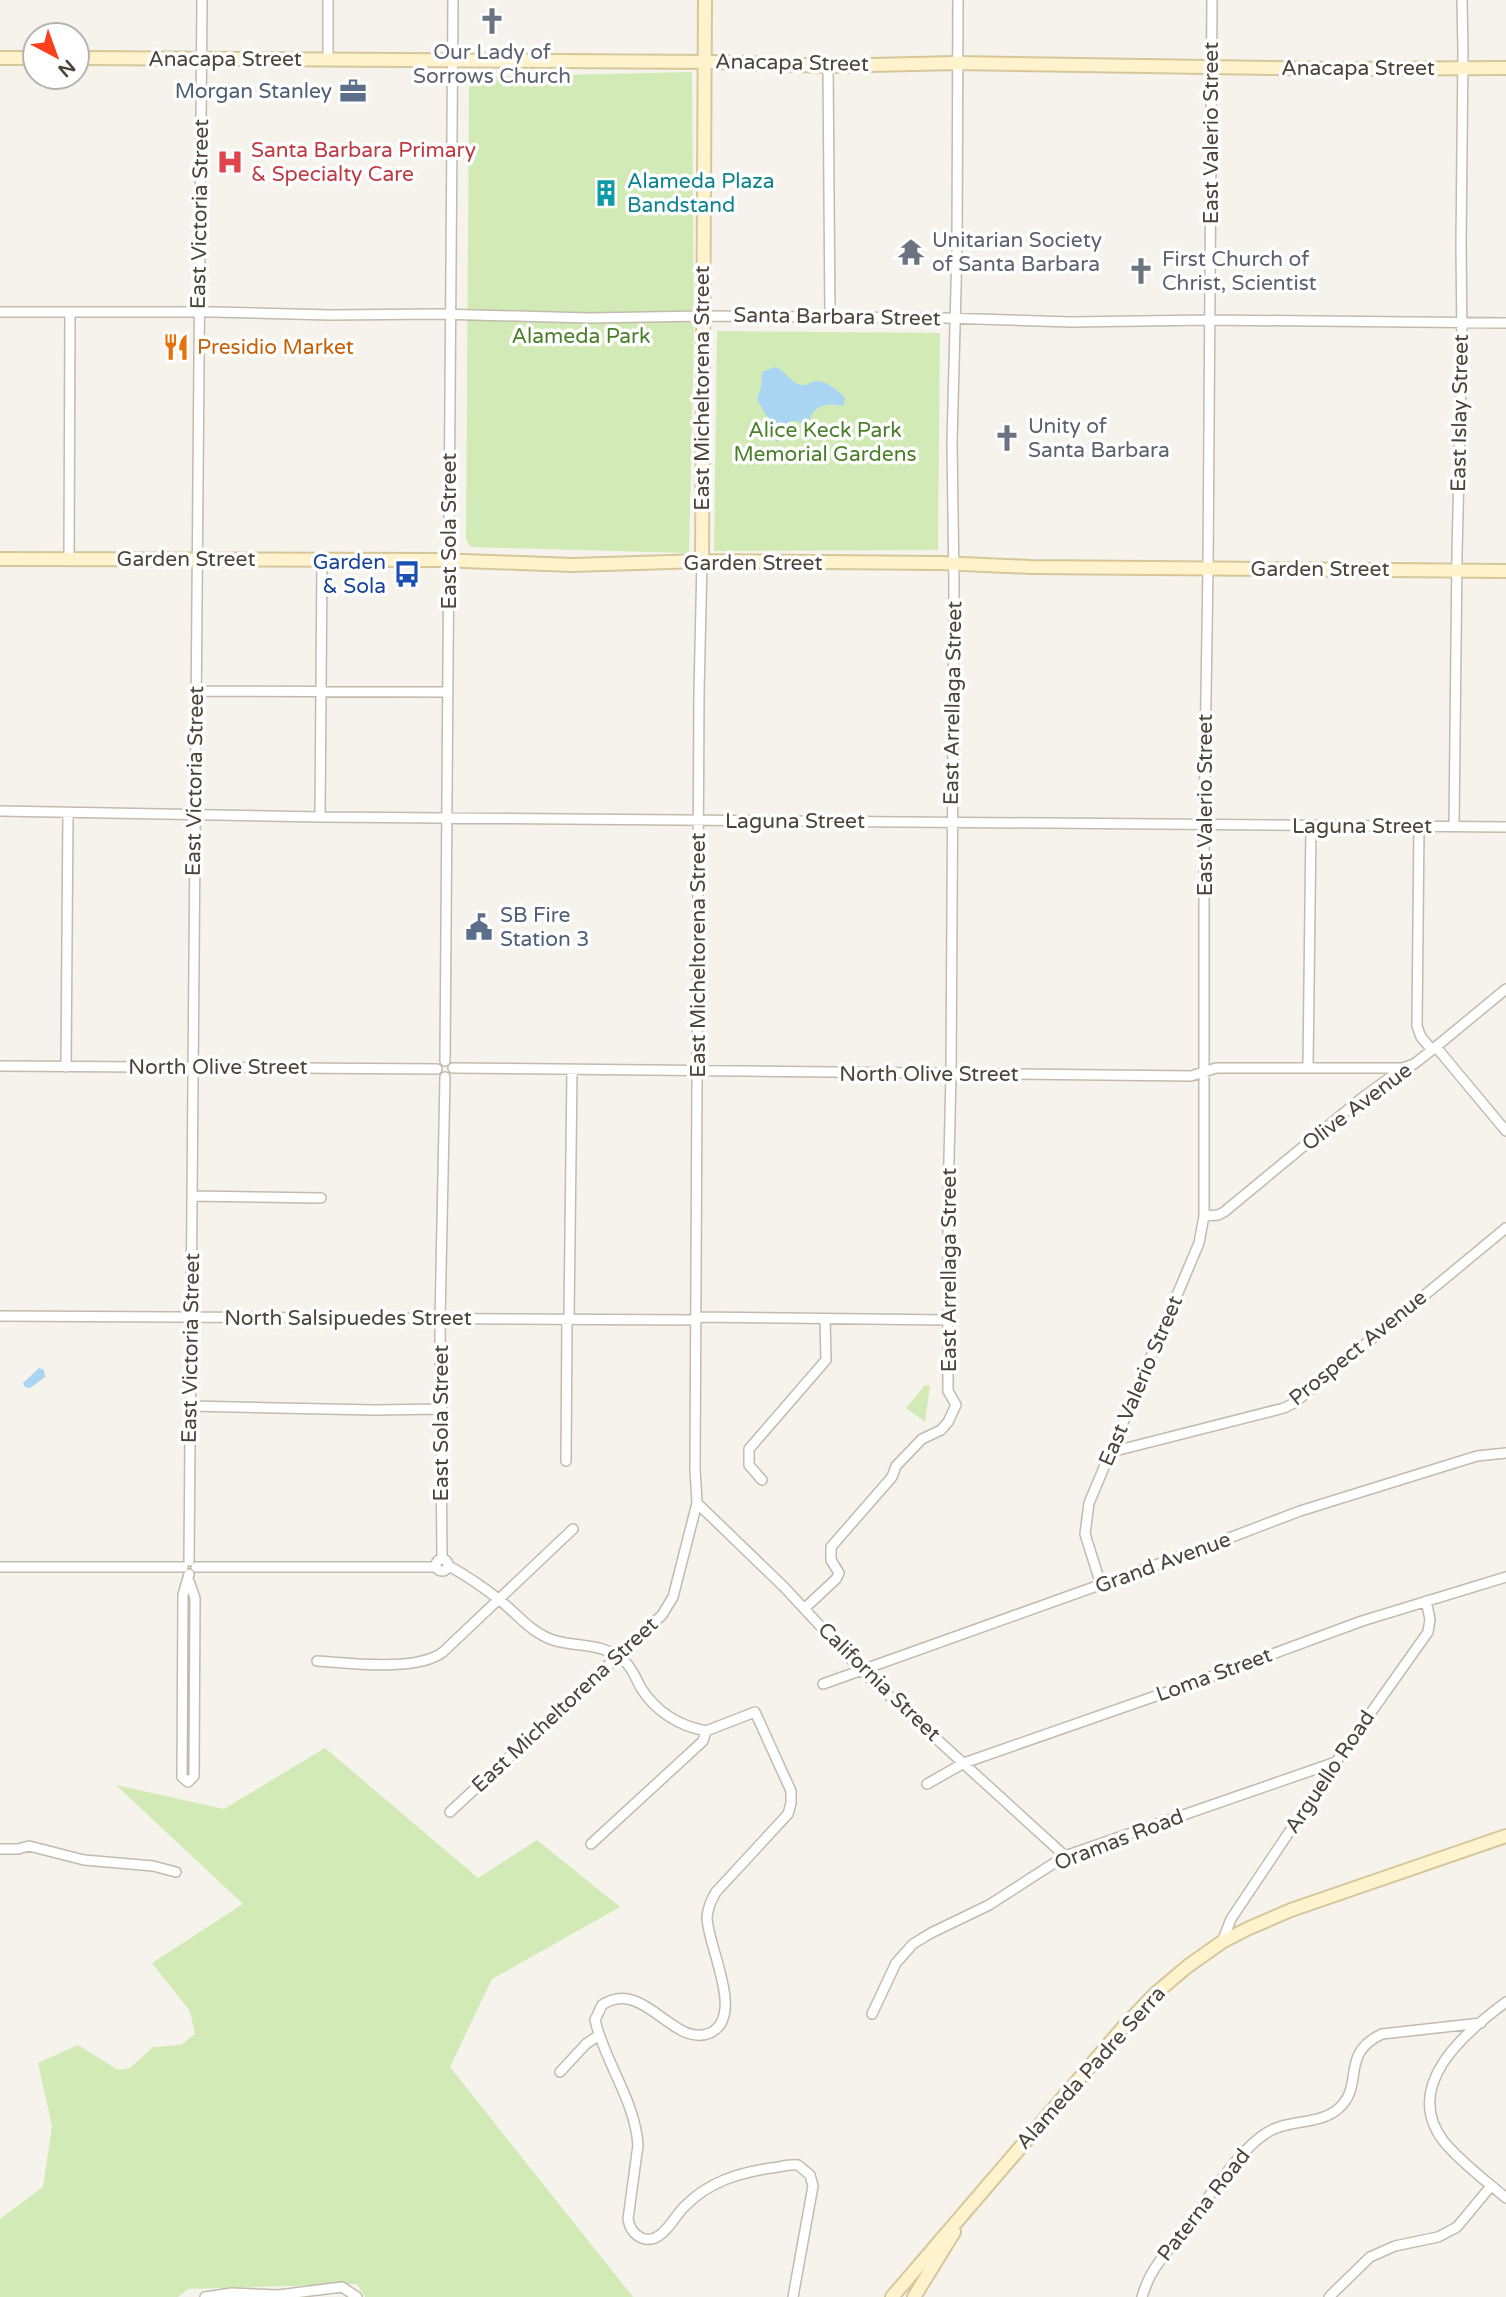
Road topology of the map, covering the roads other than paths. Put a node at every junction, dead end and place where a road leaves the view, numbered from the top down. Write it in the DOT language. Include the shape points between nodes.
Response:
graph roads {
  1 [pos="202,0"];
  2 [pos="328,0"];
  3 [pos="453,0"];
  4 [pos="705,0"];
  5 [pos="958,0"];
  6 [pos="1212,0"];
  7 [pos="1462,0"];
  8 [pos="0,58"];
  9 [pos="21,58"];
  10 [pos="91,58"];
  11 [pos="202,60"];
  12 [pos="328,60"];
  13 [pos="453,61"];
  14 [pos="705,62"];
  15 [pos="956,63"];
  16 [pos="828,66"];
  17 [pos="1211,66"];
  18 [pos="1463,68"];
  19 [pos="1506,68"];
  20 [pos="0,312"];
  21 [pos="199,312"];
  22 [pos="71,314"];
  23 [pos="452,314"];
  24 [pos="703,316"];
  25 [pos="830,318"];
  26 [pos="955,319"];
  27 [pos="1209,320"];
  28 [pos="1461,321"];
  29 [pos="1506,323"];
  30 [pos="0,559"];
  31 [pos="69,559"];
  32 [pos="197,559"];
  33 [pos="322,560"];
  34 [pos="449,560"];
  35 [pos="702,561"];
  36 [pos="954,564"];
  37 [pos="1209,568"];
  38 [pos="1457,571"];
  39 [pos="1506,571"];
  40 [pos="196,691"];
  41 [pos="321,691"];
  42 [pos="448,692"];
  43 [pos="0,811"];
  44 [pos="68,812"];
  45 [pos="195,815"];
  46 [pos="320,817"];
  47 [pos="447,818"];
  48 [pos="699,821"];
  49 [pos="951,822"];
  50 [pos="1204,824"];
  51 [pos="1311,825"];
  52 [pos="1419,826"];
  53 [pos="1454,826"];
  54 [pos="1506,827"];
  55 [pos="1506,989"];
  56 [pos="1434,1049"];
  57 [pos="445,1061"];
  58 [pos="0,1066"];
  59 [pos="66,1067"];
  60 [pos="193,1067"];
  61 [pos="1308,1067"];
  62 [pos="1403,1068"];
  63 [pos="437,1069"];
  64 [pos="453,1069"];
  65 [pos="572,1070"];
  66 [pos="698,1072"];
  67 [pos="1203,1072"];
  68 [pos="951,1074"];
  69 [pos="445,1077"];
  70 [pos="1506,1131"];
  71 [pos="192,1196"];
  72 [pos="320,1198"];
  73 [pos="1203,1216"];
  74 [pos="1506,1228"];
  75 [pos="0,1316"];
  76 [pos="190,1317"];
  77 [pos="568,1319"];
  78 [pos="697,1319"];
  79 [pos="825,1319"];
  80 [pos="440,1320"];
  81 [pos="948,1320"];
  82 [pos="190,1406"];
  83 [pos="442,1409"];
  84 [pos="1111,1452"];
  85 [pos="1506,1453"];
  86 [pos="566,1461"];
  87 [pos="762,1480"];
  88 [pos="697,1503"];
  89 [pos="573,1529"];
  90 [pos="442,1564"];
  91 [pos="0,1566"];
  92 [pos="189,1570"];
  93 [pos="1506,1577"];
  94 [pos="1101,1585"];
  95 [pos="500,1600"];
  96 [pos="1426,1601"];
  97 [pos="805,1608"];
  98 [pos="617,1656"];
  99 [pos="317,1661"];
  100 [pos="861,1670"];
  101 [pos="823,1684"];
  102 [pos="706,1731"];
  103 [pos="1336,1762"];
  104 [pos="964,1763"];
  105 [pos="927,1784"];
  106 [pos="450,1812"];
  107 [pos="1506,1836"];
  108 [pos="591,1844"];
  109 [pos="0,1849"];
  110 [pos="1065,1856"];
  111 [pos="176,1872"];
  112 [pos="1222,1942"];
  113 [pos="1506,2002"];
  114 [pos="872,2014"];
  115 [pos="1481,2022"];
  116 [pos="599,2035"];
  117 [pos="560,2072"];
  118 [pos="1491,2186"];
  119 [pos="1504,2193"];
  120 [pos="964,2214"];
  121 [pos="205,2297"];
  122 [pos="356,2297"];
  123 [pos="793,2297"];
  124 [pos="892,2297"];
  125 [pos="914,2297"];
  126 [pos="1142,2297"];
  127 [pos="1329,2297"];
  1 -- 11 [label="street, East Victoria Street"];
  2 -- 12 [label="street"];
  3 -- 13 [label="street, East Sola Street"];
  4 -- 14 [label="street, East Micheltorena Street"];
  5 -- 15 [label="street, East Arrellaga Street"];
  6 -- 17 [label="street, East Valerio Street"];
  7 -- 18 [label="street, East Islay Street"];
  8 -- 9 [label="street"];
  10 -- 11 [label="street, Anacapa Street"];
  11 -- 12 [label="street, Anacapa Street"];
  11 -- 21 [label="street, East Victoria Street"];
  12 -- 13 [label="street, Anacapa Street"];
  13 -- 14 [label="street, Anacapa Street"];
  13 -- 23 [label="street, East Sola Street"];
  14 -- 16 [label="street, Anacapa Street"];
  14 -- 24 [label="street, East Micheltorena Street"];
  15 -- 16 [label="street, Anacapa Street"];
  15 -- 17 [label="street, Anacapa Street"];
  15 -- 26 [label="street, East Arrellaga Street"];
  16 -- 25 [label="street"];
  17 -- 18 [label="street, Anacapa Street"];
  17 -- 27 [label="street, East Valerio Street"];
  18 -- 19 [label="street, Anacapa Street"];
  18 -- 28 [label="street, East Islay Street"];
  20 -- 22 [label="street, Santa Barbara Street"];
  21 -- 22 [label="street, Santa Barbara Street"];
  21 -- 23 [label="street, Santa Barbara Street"];
  21 -- 32 [label="street, East Victoria Street"];
  22 -- 31 [label="street"];
  23 -- 24 [label="street, Santa Barbara Street"];
  23 -- 34 [label="street, East Sola Street"];
  24 -- 25 [label="street, Santa Barbara Street"];
  24 -- 35 [label="street, East Micheltorena Street"];
  25 -- 26 [label="street, Santa Barbara Street"];
  26 -- 27 [label="street, Santa Barbara Street"];
  26 -- 36 [label="street, East Arrellaga Street"];
  27 -- 28 [label="street, Santa Barbara Street"];
  27 -- 37 [label="street, East Valerio Street"];
  28 -- 29 [label="street, Santa Barbara Street"];
  28 -- 38 [label="street, East Islay Street"];
  30 -- 31 [label="street, Garden Street"];
  31 -- 32 [label="street, Garden Street"];
  32 -- 33 [label="street, Garden Street"];
  32 -- 40 [label="street, East Victoria Street"];
  33 -- 34 [label="street, Garden Street"];
  33 -- 41 [label="street"];
  34 -- 35 [label="street, Garden Street" via="572,565"];
  34 -- 42 [label="street, East Sola Street"];
  35 -- 36 [label="street, Garden Street"];
  35 -- 48 [label="street, East Micheltorena Street"];
  36 -- 37 [label="street, Garden Street"];
  36 -- 49 [label="street, East Arrellaga Street"];
  37 -- 38 [label="street, Garden Street"];
  37 -- 50 [label="street, East Valerio Street"];
  38 -- 39 [label="street, Garden Street"];
  38 -- 53 [label="street, East Islay Street"];
  40 -- 41 [label="street"];
  40 -- 45 [label="street, East Victoria Street"];
  41 -- 42 [label="street"];
  41 -- 46 [label="street"];
  42 -- 47 [label="street, East Sola Street"];
  43 -- 44 [label="street, Laguna Street"];
  44 -- 45 [label="street, Laguna Street"];
  44 -- 59 [label="street"];
  45 -- 46 [label="street, Laguna Street"];
  45 -- 60 [label="street, East Victoria Street"];
  46 -- 47 [label="street, Laguna Street"];
  47 -- 48 [label="street, Laguna Street"];
  47 -- 57 [label="street, East Sola Street"];
  48 -- 49 [label="street, Laguna Street"];
  48 -- 66 [label="street, East Micheltorena Street"];
  49 -- 50 [label="street, Laguna Street"];
  49 -- 68 [label="street, East Arrellaga Street"];
  50 -- 51 [label="street, Laguna Street"];
  50 -- 67 [label="street, East Valerio Street"];
  51 -- 52 [label="street, Laguna Street"];
  51 -- 61 [label="street"];
  52 -- 53 [label="street, Laguna Street"];
  52 -- 56 [label="street" via="1418,1026 1421,1037"];
  53 -- 54 [label="street, Laguna Street"];
  55 -- 56 [label="street, Olive Avenue"];
  56 -- 62 [label="street, Olive Avenue"];
  56 -- 70 [label="street"];
  57 -- 63 [label="street"];
  57 -- 64 [label="street"];
  58 -- 59 [label="street, North Olive Street"];
  59 -- 60 [label="street, North Olive Street"];
  60 -- 63 [label="street, North Olive Street"];
  60 -- 71 [label="street, East Victoria Street"];
  61 -- 62 [label="street, North Olive Street"];
  61 -- 67 [label="street, North Olive Street"];
  62 -- 73 [label="street, Olive Avenue" via="1224,1212"];
  63 -- 69 [label="street"];
  64 -- 65 [label="street, North Olive Street"];
  64 -- 69 [label="street"];
  65 -- 66 [label="street, North Olive Street"];
  65 -- 77 [label="street"];
  66 -- 68 [label="street, North Olive Street"];
  66 -- 78 [label="street, East Micheltorena Street"];
  67 -- 68 [label="street, North Olive Street" via="1191,1076"];
  67 -- 73 [label="street, East Valerio Street"];
  68 -- 81 [label="street, East Arrellaga Street"];
  69 -- 80 [label="street, East Sola Street"];
  71 -- 72 [label="street"];
  71 -- 76 [label="street, East Victoria Street"];
  73 -- 84 [label="street, East Valerio Street" via="1199,1243"];
  74 -- 84 [label="street, Prospect Avenue" via="1294,1403"];
  75 -- 76 [label="street, North Salsipuedes Street"];
  76 -- 80 [label="street, North Salsipuedes Street"];
  76 -- 82 [label="street, East Victoria Street"];
  77 -- 78 [label="street, North Salsipuedes Street"];
  77 -- 80 [label="street, North Salsipuedes Street"];
  77 -- 86 [label="street"];
  78 -- 79 [label="street, North Salsipuedes Street"];
  78 -- 88 [label="street, East Micheltorena Street"];
  79 -- 81 [label="street, North Salsipuedes Street"];
  79 -- 87 [label="street" via="826,1360 749,1449 749,1465"];
  80 -- 83 [label="street, East Sola Street"];
  81 -- 97 [label="street, East Arrellaga Street" via="948,1391 956,1405 948,1422 922,1439 831,1547 831,1560 839,1573"];
  82 -- 83 [label="street"];
  82 -- 92 [label="street, East Victoria Street"];
  83 -- 90 [label="street, East Sola Street"];
  84 -- 94 [label="street, East Valerio Street" via="1089,1503 1085,1534"];
  85 -- 94 [label="street, Grand Avenue" via="1477,1456 1300,1511"];
  88 -- 97 [label="street, California Street"];
  88 -- 98 [label="street, East Micheltorena Street" via="673,1597 662,1615"];
  89 -- 95 [label="street"];
  90 -- 92 [label="street"];
  90 -- 95 [label="street"];
  91 -- 92 [label="street"];
  92 -- 92 [label="street, East Victoria Street" via="183,1595 181,1777 188,1782 194,1776 195,1611"];
  93 -- 96 [label="street, Loma Street"];
  94 -- 100 [label="street, Grand Avenue"];
  95 -- 98 [label="street" via="542,1635 595,1646"];
  95 -- 99 [label="street" via="443,1652 425,1662"];
  96 -- 103 [label="street, Arguello Road" via="1428,1632"];
  96 -- 104 [label="street, Loma Street"];
  97 -- 100 [label="street, California Street"];
  98 -- 102 [label="street" via="629,1665 645,1693 664,1713"];
  98 -- 106 [label="street, East Micheltorena Street"];
  100 -- 101 [label="street, Grand Avenue"];
  100 -- 104 [label="street, California Street"];
  102 -- 108 [label="street" via="702,1741"];
  102 -- 116 [label="street" via="755,1712 791,1791 792,1803 710,1904 708,1924 725,1999 724,2018 713,2031 692,2035 643,2004 612,2000 596,2014"];
  103 -- 110 [label="street, Oramas Road"];
  103 -- 112 [label="street, Arguello Road" via="1229,1922"];
  104 -- 105 [label="street, Loma Street"];
  104 -- 110 [label="street, California Street"];
  107 -- 112 [label="street, Alameda Padre Serra" via="1291,1910"];
  109 -- 111 [label="street" via="29,1846 84,1860"];
  110 -- 114 [label="street, Oramas Road" via="989,1905 913,1944 896,1963"];
  112 -- 120 [label="street, Alameda Padre Serra" via="1136,2013"];
  113 -- 115 [label="street"];
  115 -- 118 [label="street" via="1438,2067 1431,2109 1445,2142"];
  115 -- 126 [label="street, Paterna Road" via="1382,2034 1370,2040 1356,2057 1345,2102 1332,2113 1278,2127 1256,2141 1156,2266"];
  116 -- 117 [label="street"];
  116 -- 123 [label="street" via="637,2133 628,2219 632,2231 642,2238 654,2238 715,2183 740,2173 798,2165 807,2171 813,2186"];
  118 -- 119 [label="street"];
  118 -- 127 [label="street" via="1457,2227 1370,2257"];
  120 -- 124 [label="street, Alameda Padre Serra"];
  120 -- 125 [label="street, Alameda Padre Serra"];
  121 -- 122 [label="street" via="278,2295 335,2287"];
}
